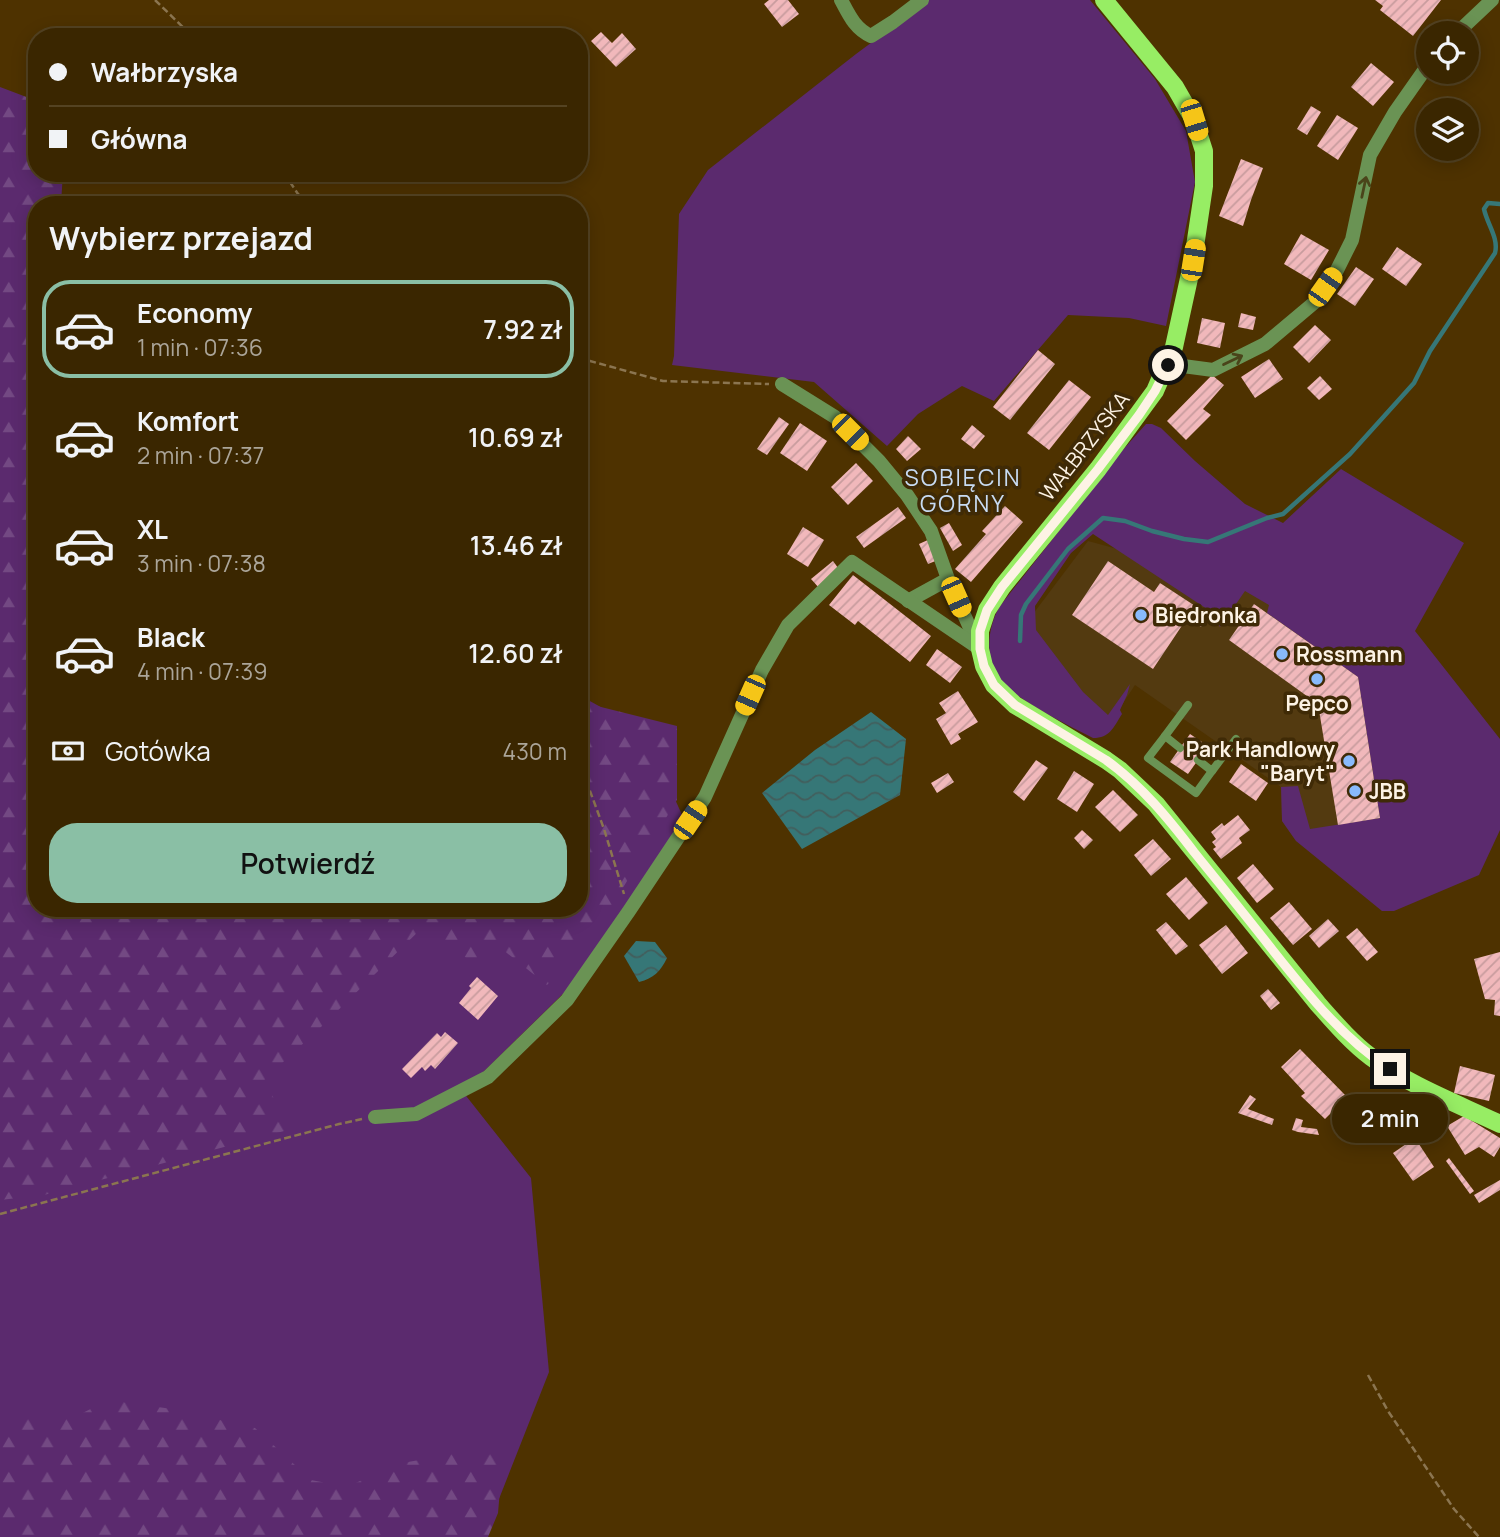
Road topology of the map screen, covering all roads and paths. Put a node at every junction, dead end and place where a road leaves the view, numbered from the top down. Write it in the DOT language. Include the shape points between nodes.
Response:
graph roads {
  1 [pos="155,0"];
  2 [pos="841,0"];
  3 [pos="922,0"];
  4 [pos="1104,0"];
  5 [pos="1492,0"];
  6 [pos="1470,21"];
  7 [pos="184,28"];
  8 [pos="1416,82"];
  9 [pos="290,182"];
  10 [pos="301,196"];
  11 [pos="588,360"];
  12 [pos="1168,365"];
  13 [pos="782,384"];
  14 [pos="948,579"];
  15 [pos="908,601"];
  16 [pos="980,649"];
  17 [pos="1188,705"];
  18 [pos="1164,736"];
  19 [pos="1236,739"];
  20 [pos="1180,748"];
  21 [pos="1198,760"];
  22 [pos="1212,771"];
  23 [pos="588,785"];
  24 [pos="629,911"];
  25 [pos="375,1117"];
  26 [pos="1500,1124"];
  27 [pos="0,1214"];
  28 [pos="1368,1375"];
  29 [pos="1479,1537"];
  1 -- 7 [label="path"];
  2 -- 3 [label="street" via="861,32 871,36"];
  4 -- 12 [label="main road, WAŁBRZYSKA" via="1175,87 1194,120 1204,151 1204,186 1193,260"];
  5 -- 6 [label="street"];
  12 -- 8 [label="street, one-way" via="1213,370 1265,344 1315,302 1352,240 1370,155"];
  9 -- 10 [label="path"];
  11 -- 13 [label="path" via="663,381"];
  12 -- 16 [label="main road, WAŁBRZYSKA" via="1139,415 1002,587 987,610"];
  13 -- 14 [label="street" via="835,417 879,461 931,531"];
  14 -- 15 [label="street"];
  14 -- 16 [label="street"];
  15 -- 16 [label="street"];
  15 -- 24 [label="street" via="852,562 788,625 762,670 705,797"];
  16 -- 26 [label="main road, WAŁBRZYSKA" via="994,685 1015,705 1113,765 1156,804 1318,1004 1370,1056 1410,1082"];
  17 -- 18 [label="lane"];
  18 -- 20 [label="lane"];
  18 -- 22 [label="lane" via="1148,758 1196,793"];
  19 -- 22 [label="lane"];
  21 -- 22 [label="lane"];
  23 -- 24 [label="path"];
  24 -- 25 [label="street" via="567,1000 488,1077 415,1114"];
  25 -- 27 [label="path"];
  28 -- 29 [label="path" via="1454,1509"];
}
